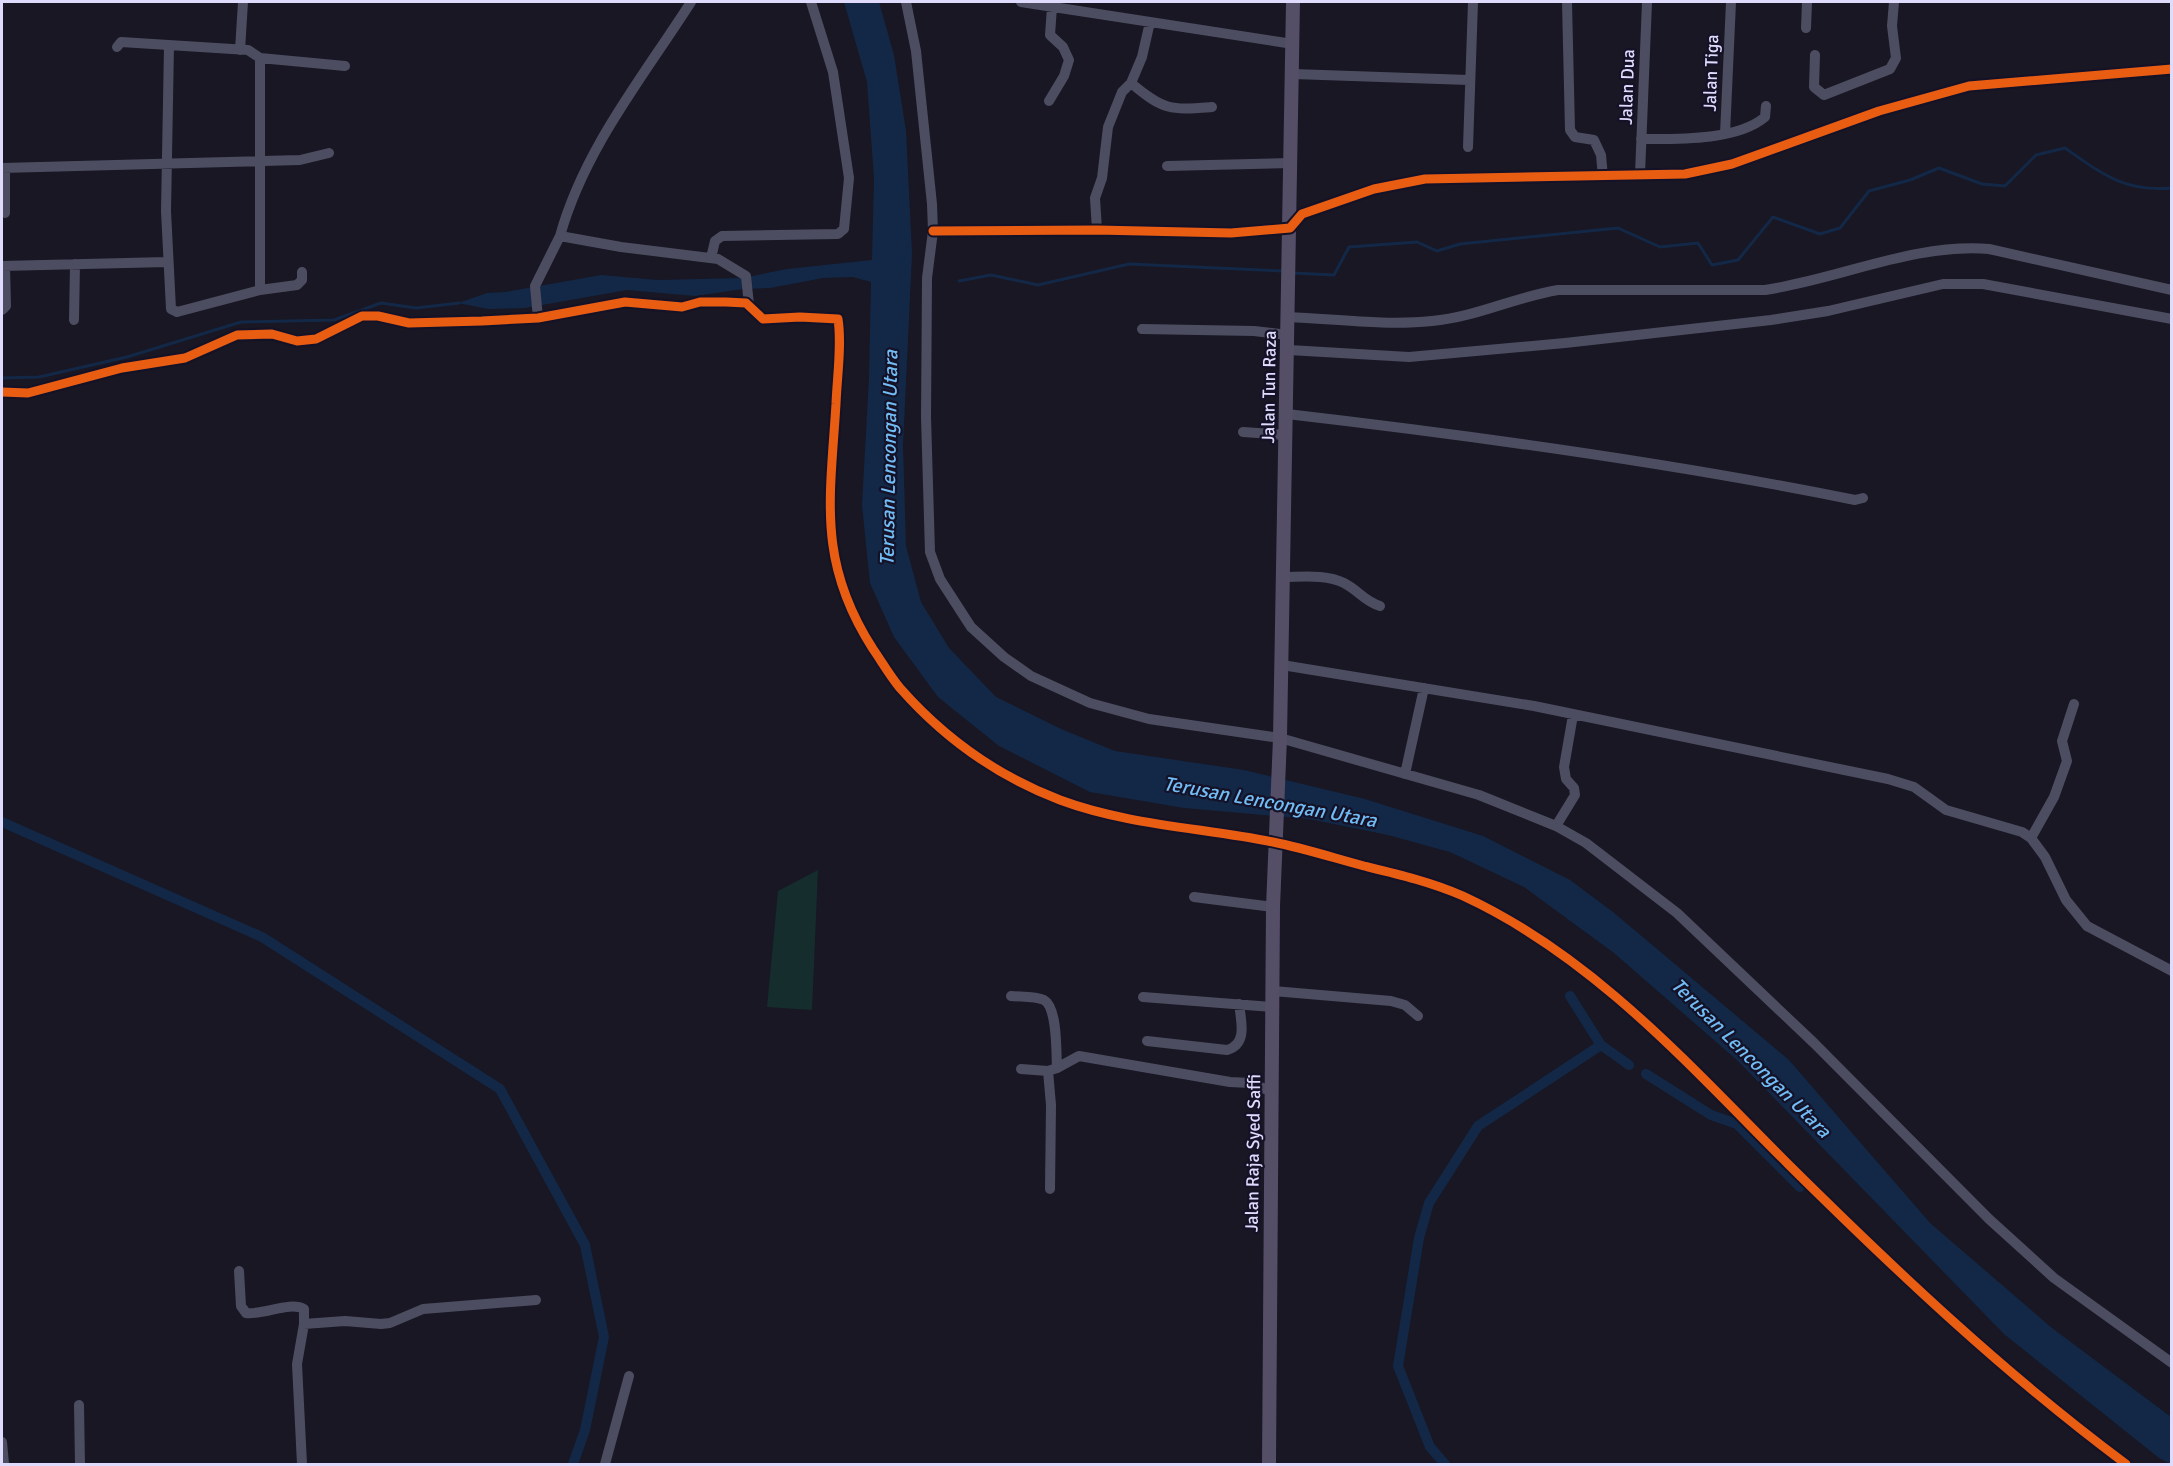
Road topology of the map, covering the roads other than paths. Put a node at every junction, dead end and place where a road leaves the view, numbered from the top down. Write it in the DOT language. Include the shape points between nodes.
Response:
graph roads {
  1 [pos="243,2"];
  2 [pos="691,2"];
  3 [pos="811,2"];
  4 [pos="906,2"];
  5 [pos="1021,2"];
  6 [pos="1293,2"];
  7 [pos="1473,2"];
  8 [pos="1567,2"];
  9 [pos="1647,2"];
  10 [pos="1731,2"];
  11 [pos="1807,2"];
  12 [pos="1894,2"];
  13 [pos="1052,7"];
  14 [pos="1150,22"];
  15 [pos="1806,28"];
  16 [pos="1293,44"];
  17 [pos="117,46"];
  18 [pos="169,46"];
  19 [pos="240,50"];
  20 [pos="1815,55"];
  21 [pos="260,58"];
  22 [pos="345,66"];
  23 [pos="2172,69"];
  24 [pos="1293,74"];
  25 [pos="1469,80"];
  26 [pos="1131,83"];
  27 [pos="1049,101"];
  28 [pos="1766,106"];
  29 [pos="1212,107"];
  30 [pos="1725,134"];
  31 [pos="1641,139"];
  32 [pos="1468,147"];
  33 [pos="329,153"];
  34 [pos="260,161"];
  35 [pos="167,163"];
  36 [pos="1291,163"];
  37 [pos="1167,166"];
  38 [pos="3,168"];
  39 [pos="1640,174"];
  40 [pos="1603,177"];
  41 [pos="5,213"];
  42 [pos="1290,228"];
  43 [pos="1097,230"];
  44 [pos="933,231"];
  45 [pos="560,236"];
  46 [pos="711,258"];
  47 [pos="167,262"];
  48 [pos="75,264"];
  49 [pos="3,266"];
  50 [pos="302,272"];
  51 [pos="260,290"];
  52 [pos="2172,290"];
  53 [pos="749,305"];
  54 [pos="2,310"];
  55 [pos="538,314"];
  56 [pos="1289,317"];
  57 [pos="2172,319"];
  58 [pos="74,320"];
  59 [pos="1142,329"];
  60 [pos="1288,335"];
  61 [pos="1289,350"];
  62 [pos="2,392"];
  63 [pos="1287,414"];
  64 [pos="1244,432"];
  65 [pos="1286,435"];
  66 [pos="1863,498"];
  67 [pos="1283,576"];
  68 [pos="1380,606"];
  69 [pos="1282,665"];
  70 [pos="1424,688"];
  71 [pos="2074,704"];
  72 [pos="1573,715"];
  73 [pos="1280,738"];
  74 [pos="1405,774"];
  75 [pos="1556,826"];
  76 [pos="2031,838"];
  77 [pos="1276,839"];
  78 [pos="1194,897"];
  79 [pos="1273,907"];
  80 [pos="2172,971"];
  81 [pos="1273,991"];
  82 [pos="1011,996"];
  83 [pos="1143,997"];
  84 [pos="1239,1004"];
  85 [pos="1273,1007"];
  86 [pos="1418,1016"];
  87 [pos="1147,1041"];
  88 [pos="1021,1069"];
  89 [pos="1052,1070"];
  90 [pos="1273,1092"];
  91 [pos="1050,1189"];
  92 [pos="239,1271"];
  93 [pos="536,1300"];
  94 [pos="304,1324"];
  95 [pos="2172,1363"];
  96 [pos="629,1376"];
  97 [pos="79,1405"];
  98 [pos="2,1442"];
  99 [pos="4,1464"];
  100 [pos="80,1464"];
  101 [pos="302,1464"];
  102 [pos="605,1464"];
  103 [pos="1269,1464"];
  104 [pos="2126,1464"];
  1 -- 19 [label="street"];
  2 -- 45 [label="street" via="598,143 581,176"];
  3 -- 46 [label="street" via="833,72 849,178 844,229 838,234 722,236 715,241"];
  4 -- 44 [label="street" via="916,51"];
  5 -- 13 [label="street"];
  6 -- 16 [label="main road, Jalan Tun Raza"];
  7 -- 25 [label="street"];
  8 -- 40 [label="street" via="1569,130 1575,137 1594,140 1601,155"];
  9 -- 31 [label="street, Jalan Dua"];
  10 -- 30 [label="street, Jalan Tiga"];
  11 -- 15 [label="street"];
  12 -- 20 [label="street" via="1896,58 1890,69 1824,95 1814,87"];
  13 -- 14 [label="street"];
  13 -- 27 [label="street" via="1050,35 1063,47 1069,60"];
  14 -- 16 [label="street"];
  14 -- 26 [label="street"];
  16 -- 24 [label="main road, Jalan Tun Raza"];
  17 -- 18 [label="street" via="121,42"];
  18 -- 19 [label="street"];
  18 -- 35 [label="street"];
  19 -- 21 [label="street"];
  21 -- 22 [label="street"];
  21 -- 34 [label="street"];
  23 -- 39 [label="street" via="1970,86 1879,111 1732,164 1685,174"];
  24 -- 25 [label="street"];
  24 -- 36 [label="main road, Jalan Tun Raza"];
  25 -- 32 [label="street"];
  26 -- 29 [label="street" via="1155,103 1170,109"];
  26 -- 43 [label="street" via="1122,92 1108,127 1102,178 1095,198"];
  28 -- 30 [label="street" via="1765,117 1759,122"];
  30 -- 31 [label="street, Jalan Tiga"];
  31 -- 39 [label="street, Jalan Dua"];
  33 -- 34 [label="street" via="300,160"];
  34 -- 35 [label="street"];
  34 -- 51 [label="street"];
  35 -- 38 [label="street"];
  35 -- 47 [label="street"];
  36 -- 37 [label="street"];
  36 -- 42 [label="main road, Jalan Tun Raza"];
  38 -- 41 [label="street"];
  39 -- 40 [label="street"];
  40 -- 42 [label="street" via="1425,178 1374,189 1302,214"];
  42 -- 43 [label="street" via="1231,233"];
  42 -- 56 [label="main road, Jalan Tun Raza"];
  43 -- 44 [label="street"];
  44 -- 73 [label="street" via="927,278 929,537 933,564 958,610 985,641 1016,666 1090,703 1149,719"];
  45 -- 46 [label="street" via="621,248"];
  45 -- 55 [label="street" via="535,286"];
  46 -- 53 [label="street" via="726,262 746,276"];
  47 -- 48 [label="street"];
  47 -- 51 [label="street" via="169,303 177,312"];
  48 -- 49 [label="street"];
  48 -- 58 [label="street"];
  49 -- 54 [label="street" via="6,306"];
  50 -- 51 [label="street" via="297,285"];
  52 -- 56 [label="street" via="1989,249 1962,247 1920,253 1765,290 1558,290 1434,321"];
  53 -- 55 [label="street" via="714,302 659,307 625,303"];
  53 -- 77 [label="street" via="763,319 800,317 840,322 830,501 836,571 864,634 896,683 927,717 980,761 1063,801 1124,816"];
  55 -- 62 [label="street" via="409,323 362,316 316,339 237,335 185,358 122,368 28,393"];
  56 -- 60 [label="main road, Jalan Tun Raza"];
  57 -- 61 [label="street" via="1959,282 1772,320 1653,334 1409,357"];
  59 -- 60 [label="street"];
  60 -- 61 [label="main road, Jalan Tun Raza"];
  61 -- 63 [label="main road, Jalan Tun Raza"];
  63 -- 65 [label="main road, Jalan Tun Raza"];
  63 -- 66 [label="street" via="1457,433 1736,476 1855,500"];
  64 -- 65 [label="street"];
  65 -- 67 [label="main road, Jalan Tun Raza"];
  67 -- 68 [label="street" via="1343,583"];
  67 -- 69 [label="main road, Jalan Tun Raza"];
  69 -- 70 [label="street"];
  69 -- 73 [label="main road, Jalan Tun Raza"];
  70 -- 72 [label="street"];
  70 -- 74 [label="street"];
  71 -- 76 [label="street" via="2062,741 2067,761 2054,797"];
  72 -- 75 [label="street" via="1564,767 1575,795"];
  72 -- 76 [label="street" via="1887,779 1914,787 1946,810 2012,827"];
  73 -- 74 [label="street"];
  73 -- 77 [label="main road, Jalan Tun Raza"];
  74 -- 75 [label="street" via="1479,795"];
  75 -- 95 [label="street" via="1586,843 1677,913 2054,1278"];
  76 -- 80 [label="street" via="2082,921"];
  77 -- 79 [label="main road, Jalan Raja Syed Saffi"];
  77 -- 104 [label="street" via="1463,896 1559,954 1653,1029 1862,1236 2002,1367"];
  78 -- 79 [label="street"];
  79 -- 81 [label="main road, Jalan Raja Syed Saffi"];
  81 -- 85 [label="main road, Jalan Raja Syed Saffi"];
  81 -- 86 [label="street" via="1372,998 1405,1005"];
  82 -- 89 [label="street" via="1042,999 1050,1005 1054,1020"];
  83 -- 84 [label="street"];
  84 -- 85 [label="street"];
  84 -- 87 [label="street" via="1242,1023 1236,1047 1227,1050"];
  85 -- 90 [label="main road, Jalan Raja Syed Saffi"];
  88 -- 89 [label="street"];
  89 -- 90 [label="street" via="1079,1056 1250,1083"];
  89 -- 91 [label="street"];
  90 -- 103 [label="main road, Jalan Raja Syed Saffi"];
  92 -- 94 [label="street" via="240,1306 246,1313 293,1305 304,1309"];
  93 -- 94 [label="street" via="423,1309 381,1324"];
  94 -- 101 [label="street" via="297,1365"];
  96 -- 102 [label="street"];
  97 -- 100 [label="street"];
  98 -- 99 [label="street"];
}
